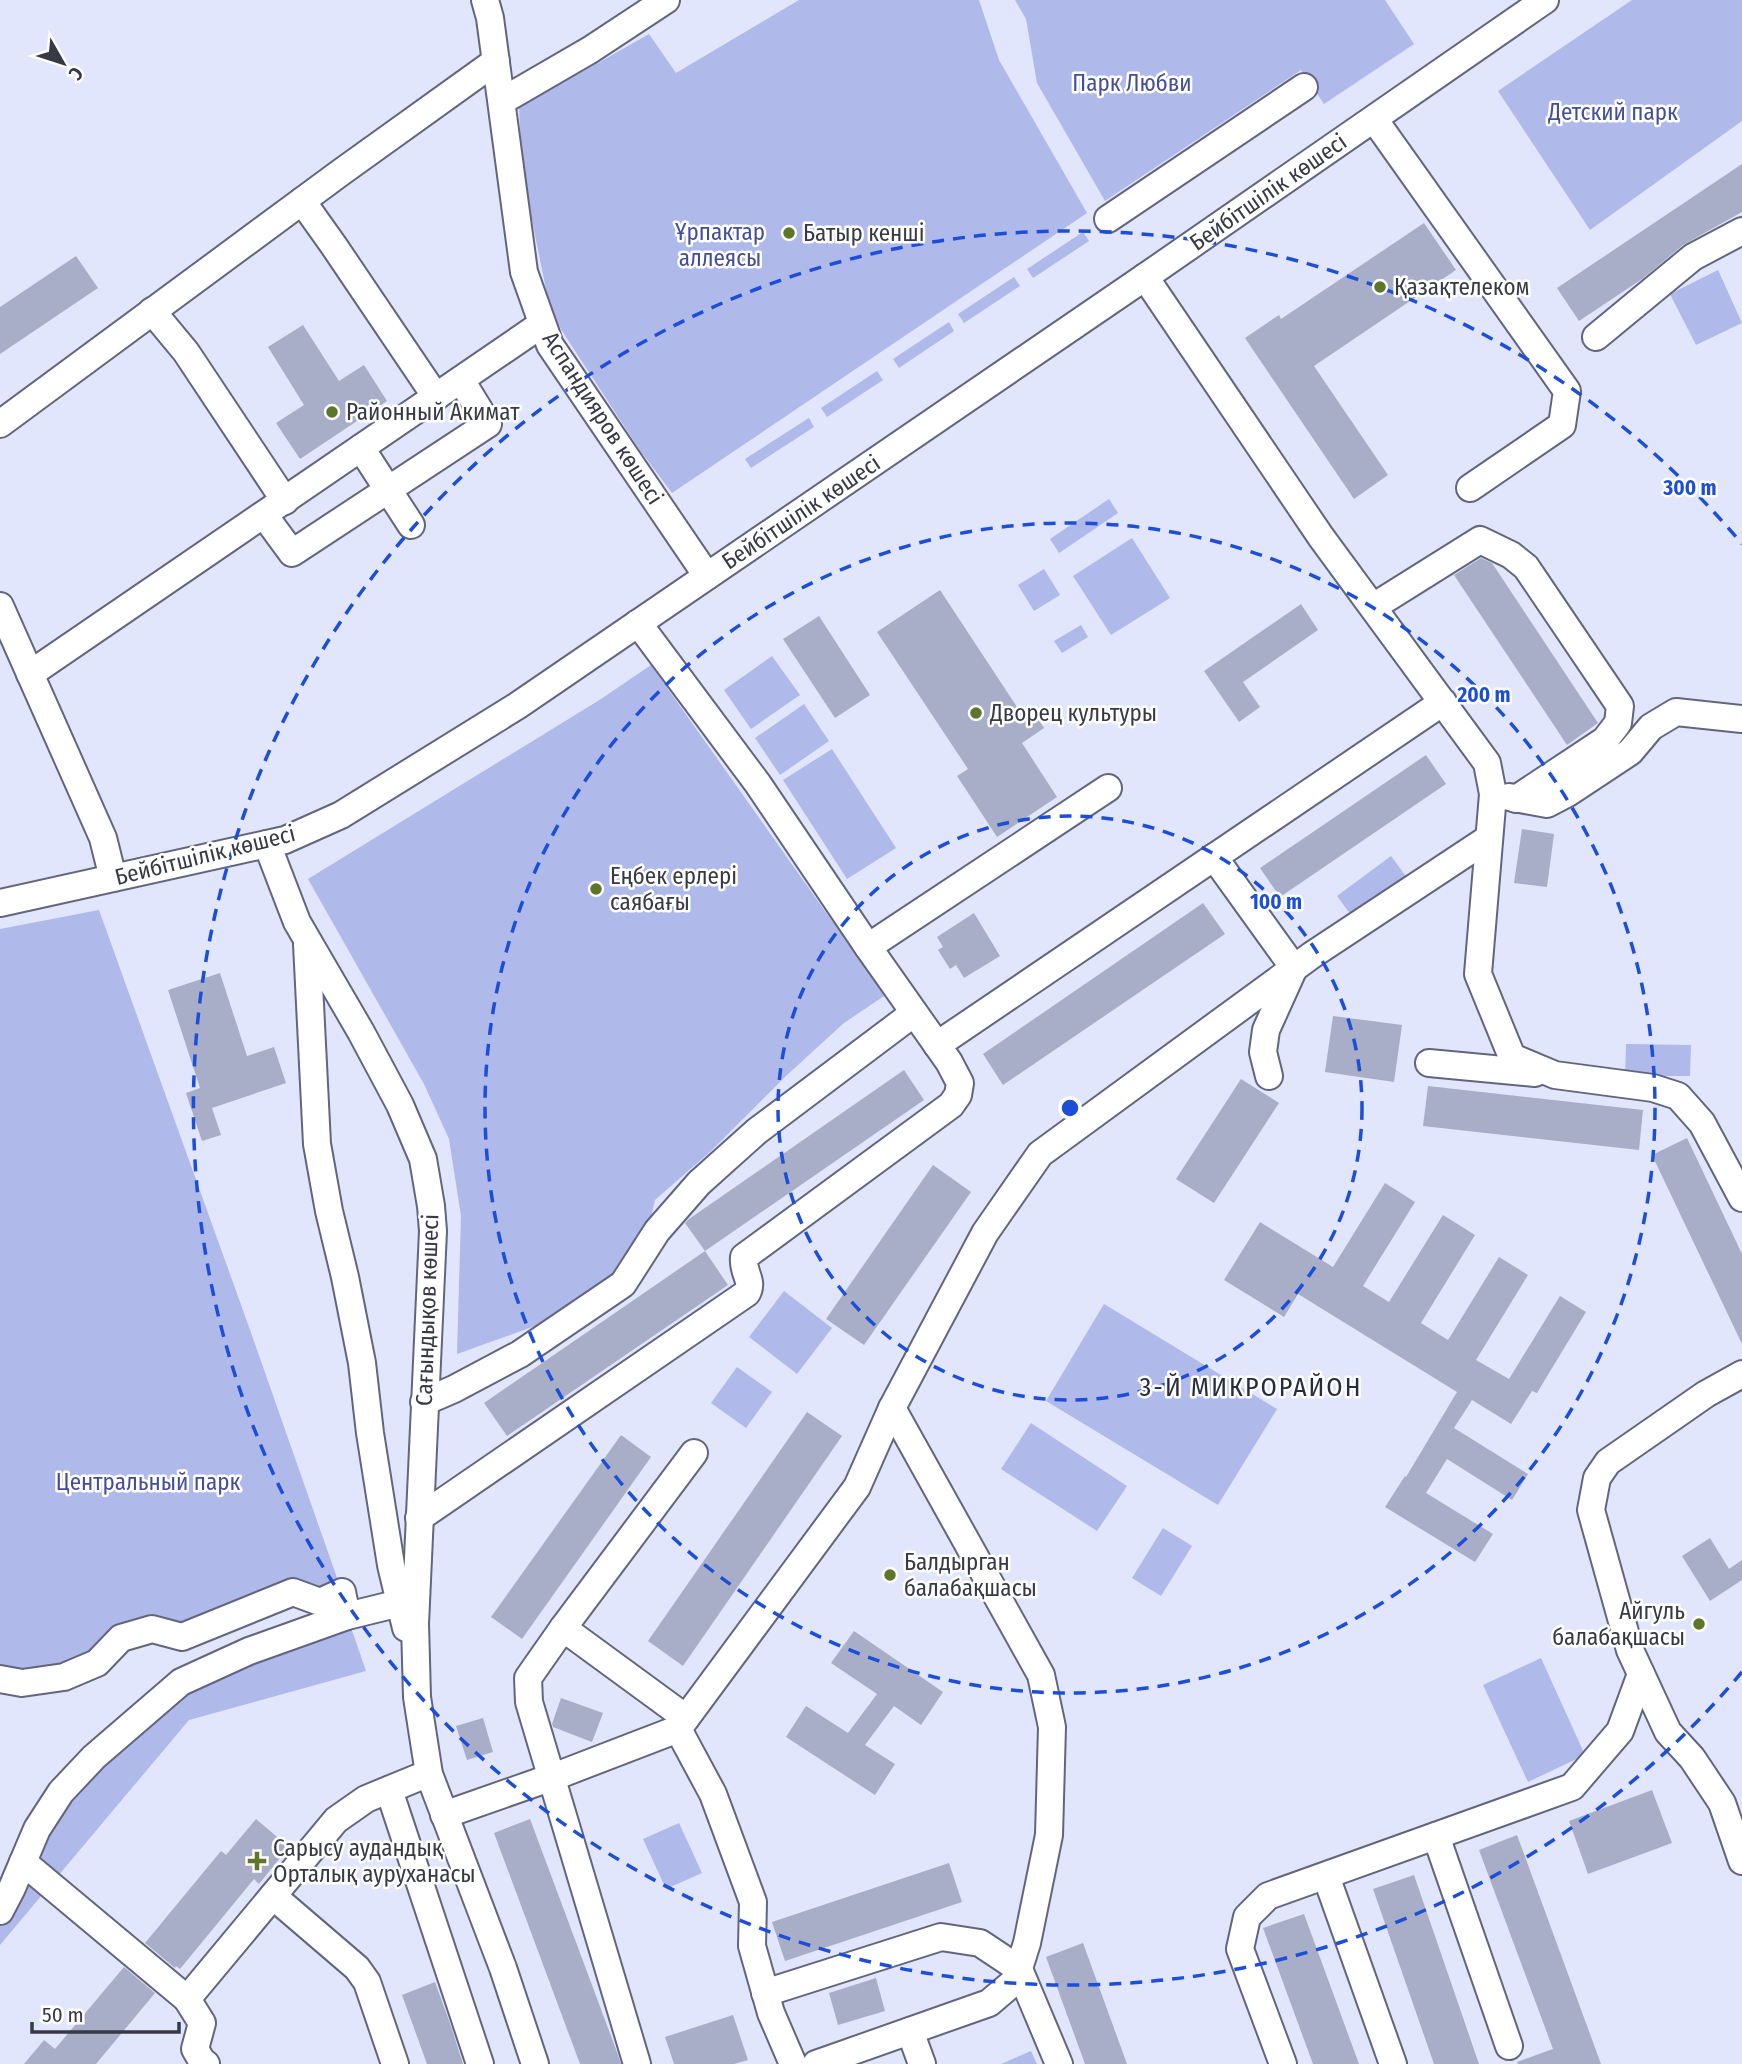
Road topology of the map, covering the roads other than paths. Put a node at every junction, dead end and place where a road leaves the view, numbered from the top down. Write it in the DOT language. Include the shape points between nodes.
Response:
graph roads {
  1 [pos="485,0"];
  2 [pos="654,3"];
  3 [pos="1532,4"];
  4 [pos="496,61"];
  5 [pos="1304,87"];
  6 [pos="502,101"];
  7 [pos="1374,119"];
  8 [pos="302,201"];
  9 [pos="1108,219"];
  10 [pos="1742,231"];
  11 [pos="1145,277"];
  12 [pos="152,312"];
  13 [pos="542,324"];
  14 [pos="1595,337"];
  15 [pos="461,380"];
  16 [pos="436,397"];
  17 [pos="0,424"];
  18 [pos="362,448"];
  19 [pos="1470,488"];
  20 [pos="388,490"];
  21 [pos="275,508"];
  22 [pos="411,525"];
  23 [pos="707,576"];
  24 [pos="0,606"];
  25 [pos="1373,607"];
  26 [pos="638,623"];
  27 [pos="30,674"];
  28 [pos="1443,702"];
  29 [pos="1742,719"];
  30 [pos="1108,788"];
  31 [pos="1505,796"];
  32 [pos="1489,838"];
  33 [pos="267,844"];
  34 [pos="1214,857"];
  35 [pos="113,878"];
  36 [pos="0,903"];
  37 [pos="307,940"];
  38 [pos="868,947"];
  39 [pos="1294,968"];
  40 [pos="914,1013"];
  41 [pos="937,1045"];
  42 [pos="1429,1063"];
  43 [pos="1555,1075"];
  44 [pos="1269,1076"];
  45 [pos="1742,1198"];
  46 [pos="1742,1374"];
  47 [pos="424,1402"];
  48 [pos="892,1408"];
  49 [pos="694,1453"];
  50 [pos="419,1518"];
  51 [pos="400,1603"];
  52 [pos="348,1616"];
  53 [pos="564,1628"];
  54 [pos="416,1667"];
  55 [pos="1641,1674"];
  56 [pos="0,1679"];
  57 [pos="682,1723"];
  58 [pos="417,1778"];
  59 [pos="551,1778"];
  60 [pos="389,1790"];
  61 [pos="1732,1799"];
  62 [pos="444,1815"];
  63 [pos="1436,1836"];
  64 [pos="1742,1861"];
  65 [pos="23,1862"];
  66 [pos="1326,1876"];
  67 [pos="273,1896"];
  68 [pos="0,1911"];
  69 [pos="1019,1969"];
  70 [pos="765,1993"];
  71 [pos="187,1999"];
  72 [pos="910,2031"];
  73 [pos="1509,2046"];
  74 [pos="202,2063"];
  75 [pos="395,2064"];
  76 [pos="480,2064"];
  77 [pos="535,2064"];
  78 [pos="637,2064"];
  79 [pos="793,2064"];
  80 [pos="816,2064"];
  81 [pos="922,2064"];
  82 [pos="1059,2064"];
  83 [pos="1283,2064"];
  84 [pos="1393,2064"];
  1 -- 4 [label="street, Аспандияров көшесі"];
  2 -- 6 [label="street" via="590,50"];
  3 -- 7 [label="street, Бейбітшілік көшесі"];
  4 -- 6 [label="street, Аспандияров көшесі"];
  4 -- 8 [label="street"];
  5 -- 9 [label="street"];
  6 -- 13 [label="street, Аспандияров көшесі" via="524,272"];
  7 -- 11 [label="street, Бейбітшілік көшесі"];
  7 -- 19 [label="street" via="1567,391 1562,425"];
  8 -- 12 [label="street"];
  8 -- 16 [label="street"];
  10 -- 14 [label="street" via="1693,257"];
  11 -- 23 [label="street, Бейбітшілік көшесі"];
  11 -- 25 [label="street"];
  12 -- 17 [label="street"];
  12 -- 21 [label="street" via="186,352"];
  13 -- 15 [label="street"];
  13 -- 23 [label="street, Аспандияров көшесі" via="550,345"];
  15 -- 16 [label="street"];
  15 -- 20 [label="street" via="488,425"];
  16 -- 18 [label="street"];
  18 -- 20 [label="street"];
  18 -- 21 [label="street"];
  20 -- 21 [label="street" via="292,553"];
  20 -- 22 [label="street"];
  21 -- 27 [label="street"];
  23 -- 26 [label="street, Бейбітшілік көшесі"];
  24 -- 27 [label="street"];
  25 -- 28 [label="street"];
  25 -- 31 [label="street" via="1480,540 1526,567 1620,706 1618,723 1605,740"];
  26 -- 33 [label="street, Бейбітшілік көшесі" via="517,706 341,814"];
  26 -- 38 [label="street" via="758,784"];
  27 -- 35 [label="street" via="103,838"];
  28 -- 31 [label="street"];
  28 -- 34 [label="street"];
  29 -- 31 [label="street" via="1676,712 1651,727 1630,752 1547,804"];
  30 -- 38 [label="street"];
  31 -- 32 [label="street"];
  32 -- 39 [label="street"];
  32 -- 43 [label="street" via="1478,974 1513,1057"];
  33 -- 35 [label="street, Бейбітшілік көшесі"];
  33 -- 37 [label="street, Сағындықов көшесі"];
  34 -- 39 [label="street"];
  34 -- 41 [label="street"];
  35 -- 36 [label="street, Бейбітшілік көшесі"];
  37 -- 47 [label="street, Сағындықов көшесі" via="400,1105 423,1159 433,1231"];
  37 -- 51 [label="street, Сағындықов көшесі" via="317,1144 362,1363"];
  38 -- 40 [label="street"];
  39 -- 44 [label="street" via="1266,1030 1263,1052"];
  39 -- 48 [label="street" via="1040,1154 985,1233"];
  40 -- 41 [label="street"];
  40 -- 47 [label="street" via="757,1130 699,1183 657,1231 623,1284 520,1354"];
  41 -- 50 [label="street" via="960,1083 951,1105 744,1257 750,1283 747,1293"];
  42 -- 43 [label="street"];
  43 -- 45 [label="street" via="1653,1088 1678,1097 1702,1123"];
  46 -- 55 [label="street" via="1608,1462 1597,1478 1591,1510 1630,1650"];
  47 -- 50 [label="street, Сағындықов көшесі"];
  48 -- 57 [label="street" via="857,1487"];
  48 -- 69 [label="street" via="1041,1675 1052,1727 1049,1835"];
  49 -- 53 [label="street"];
  50 -- 54 [label="street, Сағындықов көшесі"];
  51 -- 52 [label="street"];
  51 -- 54 [label="street, Сағындықов көшесі"];
  52 -- 56 [label="street" via="342,1592 320,1602 293,1592 182,1637 152,1629 121,1638 97,1663 64,1677 22,1683"];
  52 -- 65 [label="street" via="249,1651 181,1682 94,1757 61,1792"];
  53 -- 57 [label="street"];
  53 -- 59 [label="street" via="528,1678 529,1702"];
  54 -- 62 [label="street, Сағындықов көшесі" via="429,1774"];
  55 -- 61 [label="street" via="1668,1732"];
  55 -- 63 [label="street" via="1620,1731 1572,1787"];
  57 -- 59 [label="street"];
  57 -- 70 [label="street" via="753,1902 751,1946"];
  58 -- 60 [label="street"];
  59 -- 62 [label="street"];
  59 -- 78 [label="street"];
  60 -- 67 [label="street" via="366,1798 336,1820"];
  60 -- 76 [label="street"];
  61 -- 64 [label="street"];
  62 -- 77 [label="street, Сағындықов көшесі"];
  63 -- 66 [label="street"];
  63 -- 73 [label="street"];
  65 -- 68 [label="street"];
  65 -- 71 [label="street"];
  66 -- 83 [label="street" via="1268,1896 1247,1917 1242,1932 1240,1950"];
  66 -- 84 [label="street"];
  67 -- 71 [label="street"];
  67 -- 75 [label="street" via="357,1968 367,1982"];
  69 -- 70 [label="street" via="980,1943 941,1937"];
  69 -- 72 [label="street" via="1015,1981 989,2003"];
  69 -- 82 [label="street"];
  70 -- 79 [label="street"];
  71 -- 74 [label="street" via="202,2023 195,2049"];
  72 -- 80 [label="street"];
  72 -- 81 [label="street"];
}
